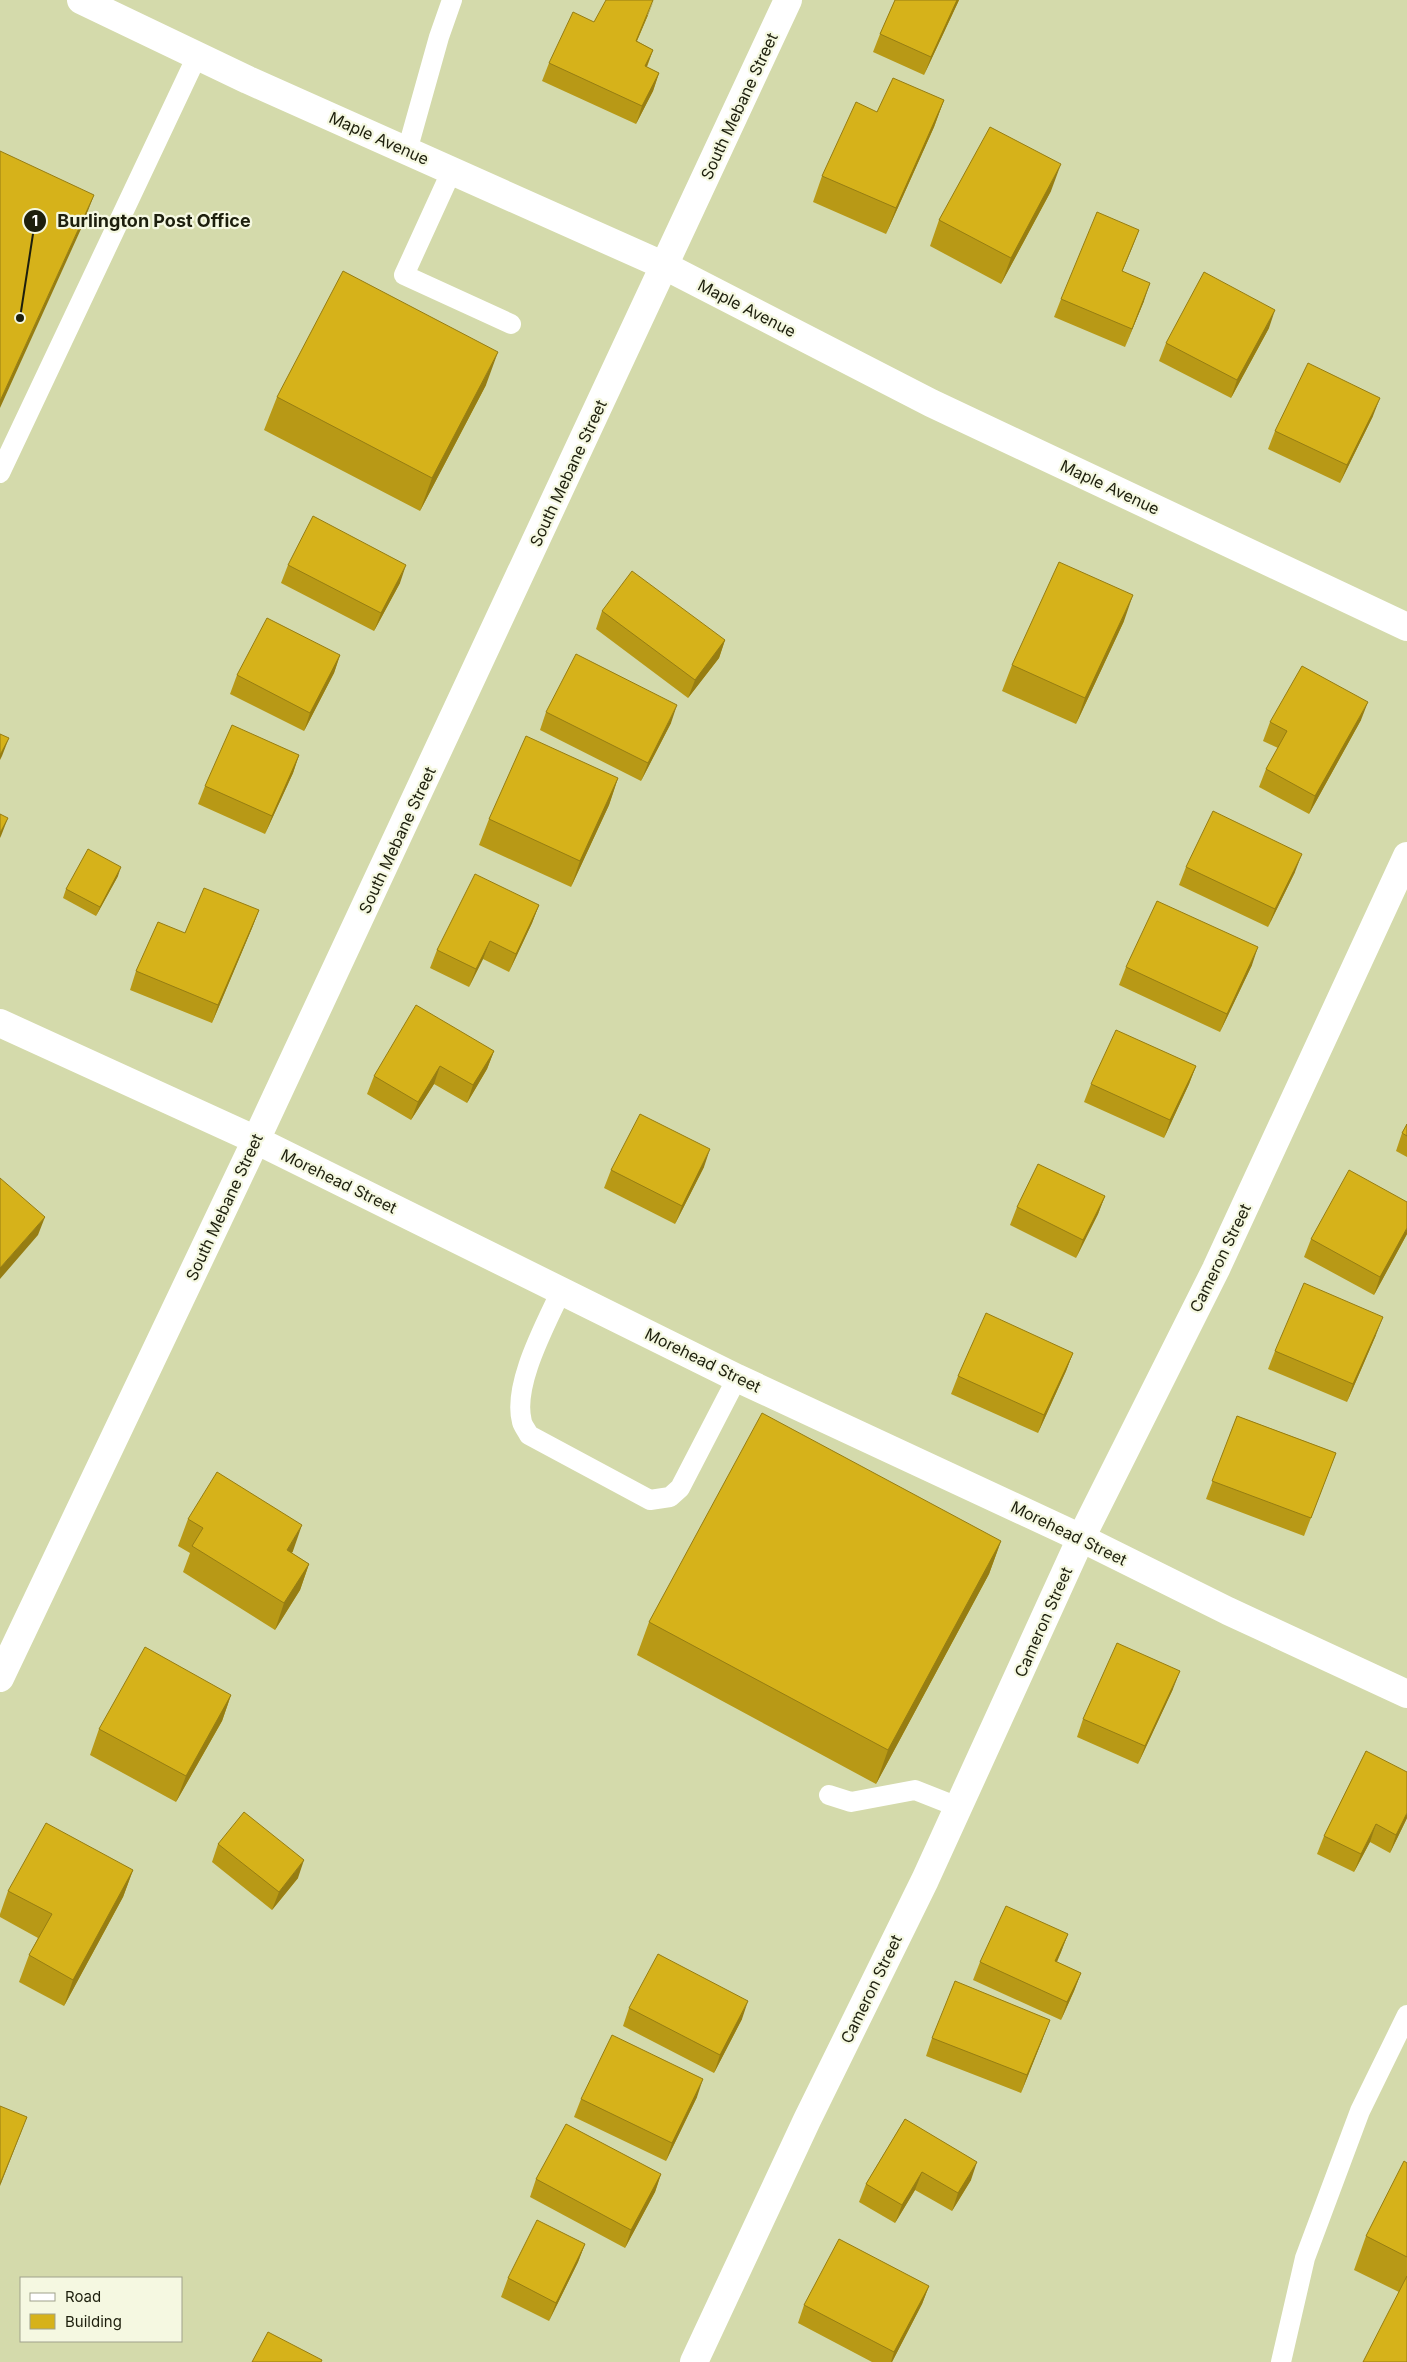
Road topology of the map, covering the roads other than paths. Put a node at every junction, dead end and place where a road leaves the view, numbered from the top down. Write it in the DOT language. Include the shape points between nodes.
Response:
graph roads {
  1 [pos="81,0"];
  2 [pos="452,0"];
  3 [pos="788,0"];
  4 [pos="197,56"];
  5 [pos="407,150"];
  6 [pos="452,170"];
  7 [pos="665,266"];
  8 [pos="511,324"];
  9 [pos="0,473"];
  10 [pos="1407,627"];
  11 [pos="1407,856"];
  12 [pos="0,1023"];
  13 [pos="256,1140"];
  14 [pos="561,1291"];
  15 [pos="738,1378"];
  16 [pos="1081,1538"];
  17 [pos="0,1678"];
  18 [pos="1407,1694"];
  19 [pos="829,1795"];
  20 [pos="958,1807"];
  21 [pos="1407,2015"];
  22 [pos="694,2362"];
  23 [pos="1281,2362"];
  1 -- 4 [label="street, Maple Avenue"];
  2 -- 5 [label="lane"];
  3 -- 7 [label="street, South Mebane Street"];
  4 -- 5 [label="street, Maple Avenue"];
  4 -- 9 [label="lane"];
  5 -- 6 [label="street, Maple Avenue"];
  6 -- 7 [label="street, Maple Avenue"];
  6 -- 8 [label="lane" via="404,275"];
  7 -- 10 [label="street, Maple Avenue" via="931,402"];
  7 -- 13 [label="street, South Mebane Street"];
  11 -- 16 [label="street, Cameron Street" via="1216,1269"];
  12 -- 13 [label="street, Morehead Street"];
  13 -- 14 [label="street, Morehead Street"];
  13 -- 17 [label="street, South Mebane Street"];
  14 -- 15 [label="street, Morehead Street"];
  14 -- 15 [label="lane" via="529,1360 520,1405 522,1422 529,1435 650,1500 670,1497 680,1488"];
  15 -- 16 [label="street, Morehead Street"];
  16 -- 18 [label="street, Morehead Street"];
  16 -- 20 [label="street, Cameron Street"];
  19 -- 20 [label="lane" via="852,1802 915,1790"];
  20 -- 22 [label="street, Cameron Street"];
  21 -- 23 [label="lane" via="1360,2111 1304,2258"];
}
